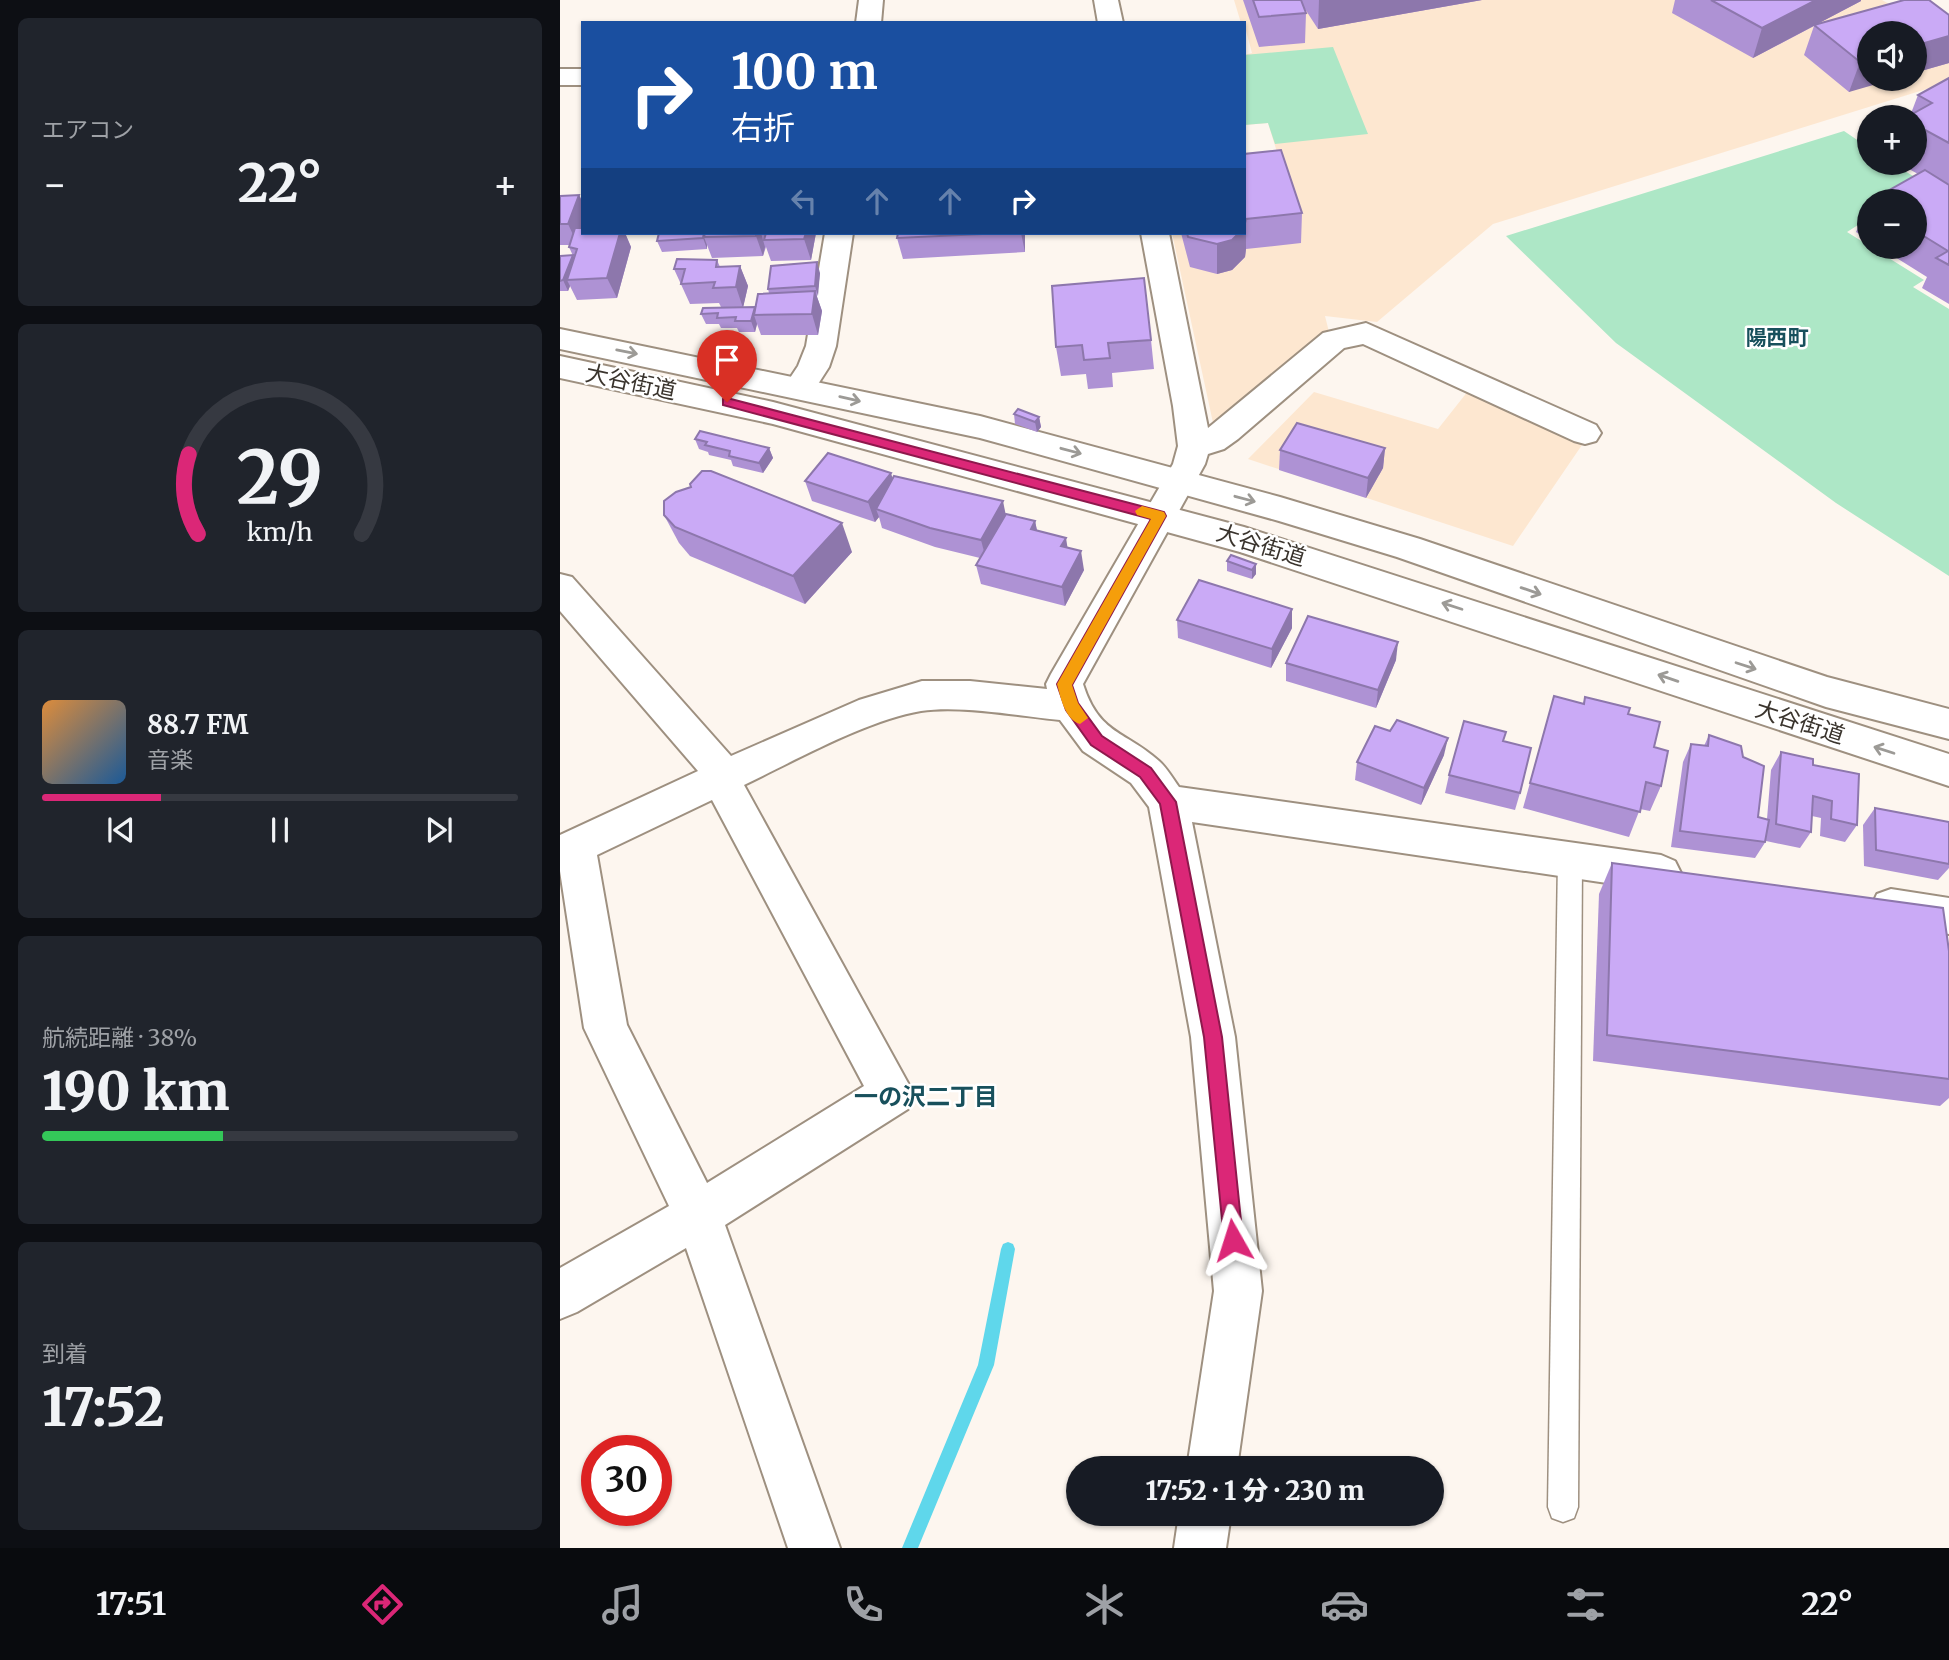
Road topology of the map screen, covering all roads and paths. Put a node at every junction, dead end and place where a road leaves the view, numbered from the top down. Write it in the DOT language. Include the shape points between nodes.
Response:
graph roads {
  1 [pos="871,0"];
  2 [pos="1106,0"];
  3 [pos="868,21"];
  4 [pos="1111,21"];
  5 [pos="560,77"];
  6 [pos="581,77"];
  7 [pos="839,235"];
  8 [pos="1155,235"];
  9 [pos="560,339"];
  10 [pos="560,367"];
  11 [pos="800,387"];
  12 [pos="1585,433"];
  13 [pos="1194,446"];
  14 [pos="1169,498"];
  15 [pos="560,587"];
  16 [pos="1071,706"];
  17 [pos="1949,724"];
  18 [pos="1949,771"];
  19 [pos="719,777"];
  20 [pos="1168,802"];
  21 [pos="568,850"];
  22 [pos="1570,859"];
  23 [pos="1692,877"];
  24 [pos="1854,902"];
  25 [pos="1949,916"];
  26 [pos="698,1215"];
  27 [pos="560,1295"];
  28 [pos="1214,1456"];
  29 [pos="1563,1507"];
  30 [pos="1203,1526"];
  31 [pos="814,1548"];
  32 [pos="1200,1548"];
  1 -- 3 [label="street"];
  2 -- 4 [label="street"];
  5 -- 6 [label="street"];
  7 -- 11 [label="street" via="821,346"];
  8 -- 13 [label="street"];
  9 -- 11 [label="street, 大谷街道, one-way"];
  10 -- 14 [label="street, 大谷街道"];
  11 -- 14 [label="street, 大谷街道, one-way" via="980,428"];
  12 -- 13 [label="street" via="1366,333 1334,340 1227,431"];
  13 -- 14 [label="street"];
  14 -- 16 [label="street" via="1064,684"];
  14 -- 17 [label="street, 大谷街道, one-way" via="1408,548 1826,692"];
  18 -- 14 [label="street, 大谷街道, one-way" via="1327,565"];
  15 -- 19 [label="street" via="714,761"];
  16 -- 19 [label="street" via="922,696 872,711"];
  16 -- 20 [label="street" via="1096,740 1145,772"];
  19 -- 21 [label="street"];
  19 -- 26 [label="street" via="892,1094"];
  20 -- 22 [label="street"];
  20 -- 28 [label="street" via="1213,1037 1238,1291"];
  21 -- 26 [label="street" via="606,1028"];
  22 -- 23 [label="street"];
  22 -- 29 [label="lane"];
  24 -- 25 [label="street"];
  26 -- 27 [label="street"];
  26 -- 31 [label="street"];
  30 -- 32 [label="street"];
}
